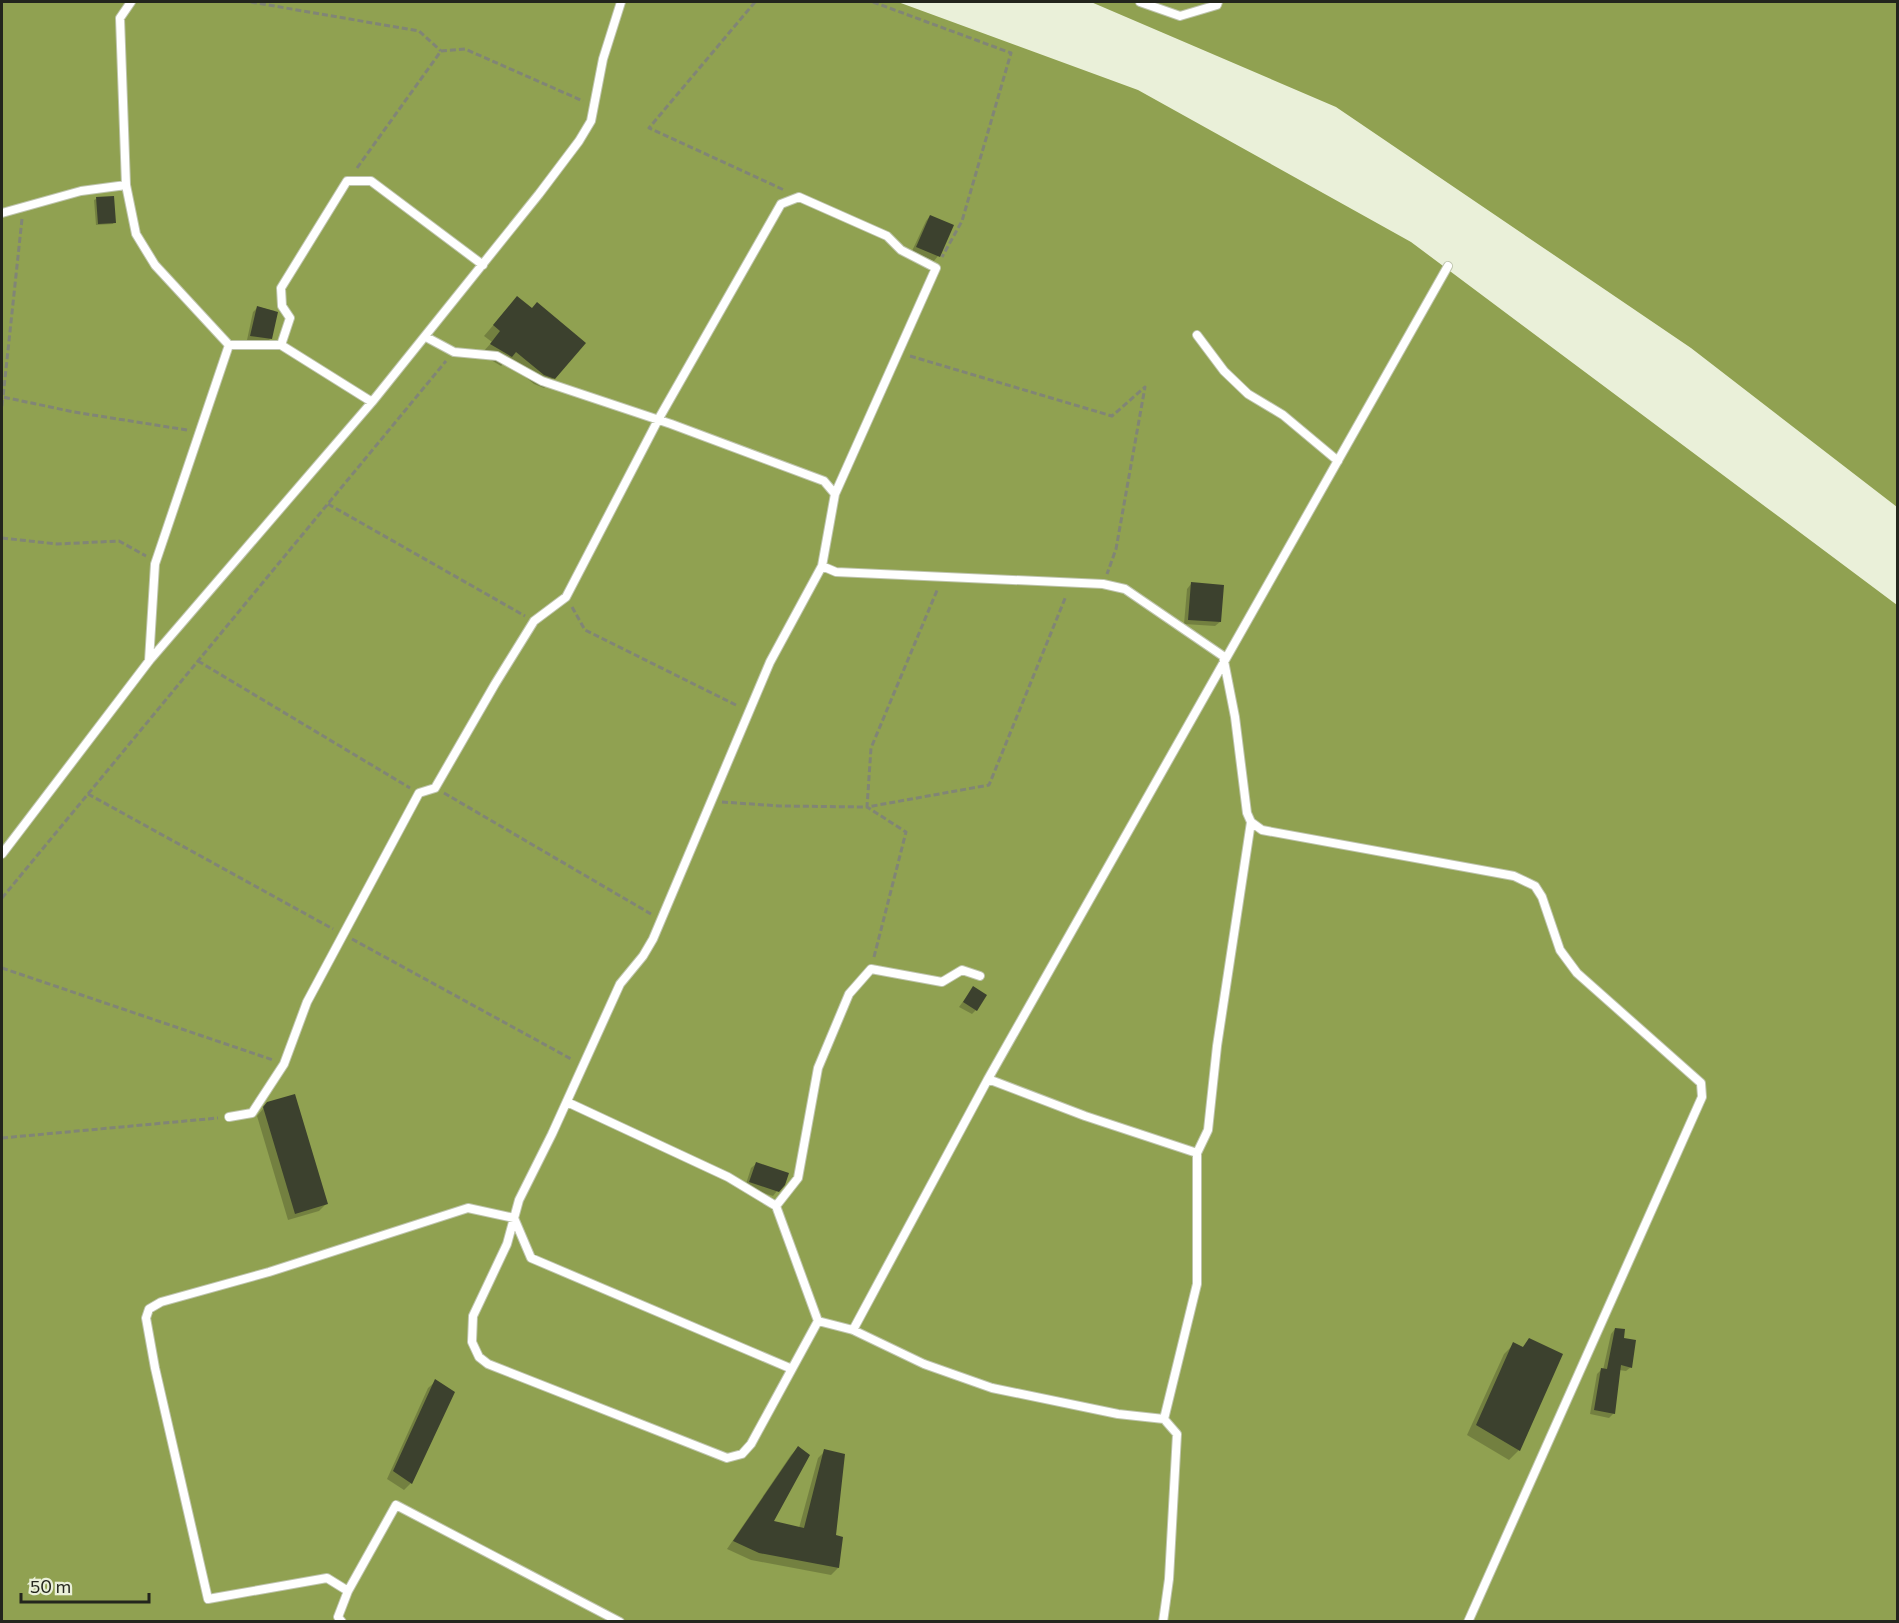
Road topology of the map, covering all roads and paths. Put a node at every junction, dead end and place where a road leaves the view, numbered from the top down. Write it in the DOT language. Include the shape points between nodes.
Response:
graph roads {
  1 [pos="131,2"];
  2 [pos="251,2"];
  3 [pos="621,2"];
  4 [pos="755,2"];
  5 [pos="873,2"];
  6 [pos="1140,2"];
  7 [pos="1218,2"];
  8 [pos="441,51"];
  9 [pos="594,105"];
  10 [pos="347,181"];
  11 [pos="126,185"];
  12 [pos="799,197"];
  13 [pos="23,208"];
  14 [pos="2,213"];
  15 [pos="483,265"];
  16 [pos="1448,266"];
  17 [pos="936,268"];
  18 [pos="1197,335"];
  19 [pos="426,337"];
  20 [pos="229,345"];
  21 [pos="281,345"];
  22 [pos="454,352"];
  23 [pos="898,353"];
  24 [pos="3,397"];
  25 [pos="372,402"];
  26 [pos="2,406"];
  27 [pos="658,420"];
  28 [pos="200,431"];
  29 [pos="1338,461"];
  30 [pos="835,494"];
  31 [pos="328,504"];
  32 [pos="2,538"];
  33 [pos="156,561"];
  34 [pos="822,566"];
  35 [pos="943,577"];
  36 [pos="1071,583"];
  37 [pos="1104,584"];
  38 [pos="566,597"];
  39 [pos="534,621"];
  40 [pos="149,661"];
  41 [pos="198,661"];
  42 [pos="1224,663"];
  43 [pos="749,711"];
  44 [pos="435,788"];
  45 [pos="419,793"];
  46 [pos="711,801"];
  47 [pos="867,807"];
  48 [pos="1251,822"];
  49 [pos="2,854"];
  50 [pos="2,898"];
  51 [pos="661,920"];
  52 [pos="2,968"];
  53 [pos="871,969"];
  54 [pos="980,976"];
  55 [pos="284,1064"];
  56 [pos="988,1079"];
  57 [pos="567,1102"];
  58 [pos="229,1117"];
  59 [pos="2,1138"];
  60 [pos="1197,1153"];
  61 [pos="776,1206"];
  62 [pos="514,1218"];
  63 [pos="818,1321"];
  64 [pos="853,1330"];
  65 [pos="792,1369"];
  66 [pos="1164,1419"];
  67 [pos="348,1591"];
  68 [pos="342,1622"];
  69 [pos="620,1622"];
  70 [pos="1163,1622"];
  71 [pos="1468,1622"];
  1 -- 11 [label="lane" via="120,18"];
  2 -- 8 [label="path" via="419,31"];
  3 -- 9 [label="lane"];
  4 -- 12 [label="path" via="649,128"];
  5 -- 17 [label="path" via="1011,53 962,221"];
  6 -- 7 [label="lane" via="1180,16"];
  8 -- 9 [label="path" via="465,49"];
  8 -- 10 [label="path"];
  9 -- 15 [label="lane" via="591,121 579,141"];
  10 -- 15 [label="lane" via="371,181"];
  10 -- 21 [label="lane" via="281,288 282,306 290,318"];
  11 -- 13 [label="lane" via="81,191"];
  11 -- 20 [label="lane" via="136,234 155,265"];
  12 -- 17 [label="lane" via="887,236 901,250"];
  12 -- 27 [label="lane" via="781,204"];
  13 -- 14 [label="lane"];
  13 -- 24 [label="path"];
  15 -- 19 [label="lane"];
  16 -- 29 [label="lane"];
  17 -- 23 [label="lane"];
  18 -- 29 [label="lane" via="1224,371 1248,394 1283,415"];
  19 -- 22 [label="lane"];
  19 -- 25 [label="lane"];
  20 -- 21 [label="lane"];
  20 -- 28 [label="lane"];
  21 -- 25 [label="lane"];
  22 -- 27 [label="lane" via="497,356 542,381"];
  22 -- 31 [label="path"];
  23 -- 30 [label="lane"];
  23 -- 37 [label="path" via="1112,416 1145,387 1116,549"];
  24 -- 26 [label="path"];
  24 -- 28 [label="path"];
  25 -- 40 [label="lane"];
  27 -- 30 [label="lane" via="824,481"];
  27 -- 38 [label="lane"];
  28 -- 33 [label="lane"];
  29 -- 42 [label="lane"];
  30 -- 34 [label="lane"];
  31 -- 39 [label="path"];
  31 -- 41 [label="path"];
  32 -- 33 [label="path" via="57,544 119,541"];
  33 -- 40 [label="lane"];
  34 -- 35 [label="lane" via="836,572"];
  34 -- 43 [label="lane" via="770,662"];
  35 -- 36 [label="lane"];
  35 -- 47 [label="path" via="871,748"];
  36 -- 37 [label="lane"];
  36 -- 47 [label="path" via="989,785"];
  37 -- 42 [label="lane" via="1125,589 1223,656"];
  38 -- 39 [label="lane"];
  38 -- 43 [label="path" via="585,630"];
  39 -- 44 [label="lane"];
  40 -- 49 [label="lane"];
  41 -- 45 [label="path"];
  41 -- 50 [label="path"];
  42 -- 48 [label="lane"];
  42 -- 56 [label="lane"];
  43 -- 46 [label="lane"];
  44 -- 45 [label="lane"];
  44 -- 51 [label="path"];
  45 -- 55 [label="lane" via="307,1002"];
  46 -- 47 [label="path"];
  46 -- 51 [label="lane"];
  47 -- 53 [label="path" via="906,832"];
  48 -- 60 [label="lane" via="1208,1130"];
  48 -- 71 [label="lane" via="1262,830 1514,876 1535,886 1560,950 1577,973 1701,1083 1702,1097"];
  51 -- 57 [label="lane" via="643,956 620,984"];
  52 -- 55 [label="path"];
  53 -- 54 [label="lane" via="942,982 962,970"];
  53 -- 61 [label="lane" via="849,993 818,1068 798,1178"];
  55 -- 58 [label="lane" via="252,1113"];
  56 -- 60 [label="lane"];
  56 -- 64 [label="lane"];
  57 -- 61 [label="lane" via="728,1177"];
  57 -- 62 [label="lane"];
  58 -- 59 [label="path"];
  60 -- 66 [label="lane" via="1197,1284"];
  61 -- 63 [label="lane"];
  62 -- 65 [label="lane" via="531,1258"];
  62 -- 65 [label="lane" via="507,1244 473,1316 472,1342 479,1357 488,1364 727,1458 742,1454 751,1443"];
  62 -- 67 [label="lane" via="468,1208 269,1272 160,1302 149,1309 146,1318 155,1368 208,1599 327,1578"];
  63 -- 64 [label="lane"];
  63 -- 65 [label="lane"];
  64 -- 66 [label="lane" via="924,1364 992,1388 1118,1414"];
  66 -- 70 [label="lane" via="1177,1434"];
  67 -- 68 [label="lane" via="338,1617"];
  67 -- 69 [label="lane" via="396,1505"];
}
